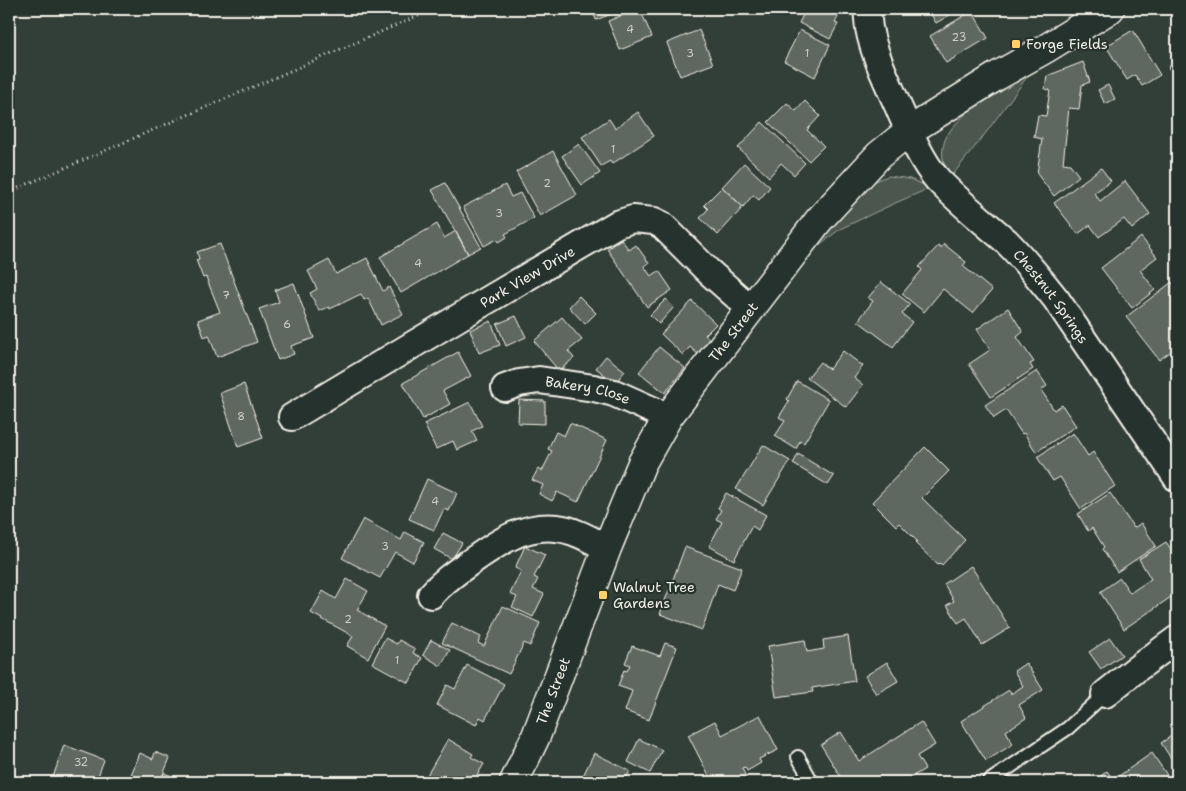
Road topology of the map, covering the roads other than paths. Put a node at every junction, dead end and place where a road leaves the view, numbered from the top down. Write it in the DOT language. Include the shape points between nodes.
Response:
graph roads {
  1 [pos="867,9"];
  2 [pos="1110,9"];
  3 [pos="909,131"];
  4 [pos="751,310"];
  5 [pos="505,388"];
  6 [pos="292,417"];
  7 [pos="668,417"];
  8 [pos="1177,478"];
  9 [pos="607,548"];
  10 [pos="431,595"];
  11 [pos="1177,639"];
  12 [pos="1106,694"];
  13 [pos="798,758"];
  14 [pos="514,782"];
  15 [pos="812,782"];
  16 [pos="988,782"];
  1 -- 3 [label="street" via="874,46"];
  2 -- 3 [label="street, The Street"];
  3 -- 4 [label="street, The Street" via="879,155 819,220"];
  3 -- 8 [label="street, Chestnut Springs" via="938,179 1007,243 1056,299"];
  4 -- 6 [label="street, Park View Drive" via="662,225 634,219 617,224"];
  4 -- 7 [label="street, The Street"];
  5 -- 7 [label="street, Bakery Close" via="539,380 594,388 614,393"];
  7 -- 9 [label="street, The Street" via="642,463"];
  9 -- 10 [label="street" via="569,530 539,528 521,532 482,553 446,579"];
  9 -- 14 [label="street, The Street" via="536,736"];
  11 -- 12 [label="street"];
  12 -- 16 [label="lane" via="1068,728"];
  13 -- 15 [label="lane"];
}
